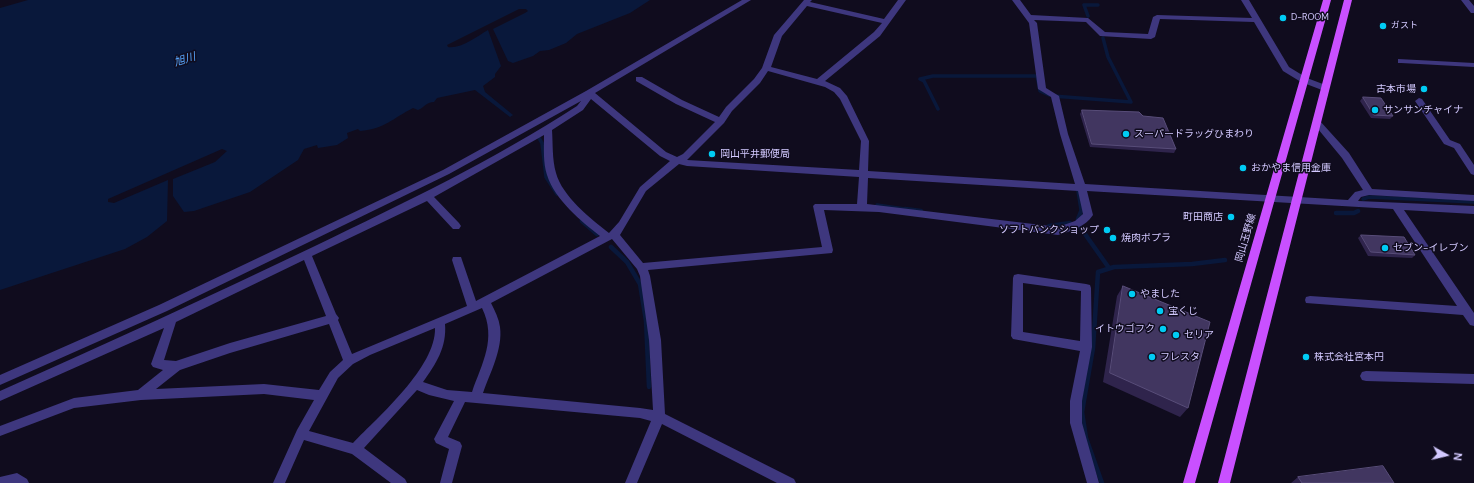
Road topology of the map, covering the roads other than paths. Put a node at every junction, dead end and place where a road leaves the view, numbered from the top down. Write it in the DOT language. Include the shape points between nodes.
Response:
graph roads {
  1 [pos="747,0"];
  2 [pos="902,0"];
  3 [pos="1016,0"];
  4 [pos="1245,0"];
  5 [pos="1328,0"];
  6 [pos="1348,0"];
  7 [pos="1465,0"];
  8 [pos="807,2"];
  9 [pos="1474,11"];
  10 [pos="1028,17"];
  11 [pos="1256,20"];
  12 [pos="885,21"];
  13 [pos="1401,60"];
  14 [pos="1474,65"];
  15 [pos="766,68"];
  16 [pos="639,79"];
  17 [pos="1304,80"];
  18 [pos="820,82"];
  19 [pos="1326,88"];
  20 [pos="589,93"];
  21 [pos="1419,101"];
  22 [pos="721,121"];
  23 [pos="1317,123"];
  24 [pos="548,129"];
  25 [pos="678,161"];
  26 [pos="1474,172"];
  27 [pos="863,175"];
  28 [pos="1081,188"];
  29 [pos="1369,192"];
  30 [pos="428,196"];
  31 [pos="1474,198"];
  32 [pos="1269,199"];
  33 [pos="1297,201"];
  34 [pos="1350,204"];
  35 [pos="1396,206"];
  36 [pos="862,208"];
  37 [pos="1474,210"];
  38 [pos="341,224"];
  39 [pos="456,226"];
  40 [pos="610,236"];
  41 [pos="310,254"];
  42 [pos="457,260"];
  43 [pos="641,267"];
  44 [pos="1310,300"];
  45 [pos="485,302"];
  46 [pos="473,308"];
  47 [pos="1467,311"];
  48 [pos="172,318"];
  49 [pos="334,318"];
  50 [pos="440,322"];
  51 [pos="1474,322"];
  52 [pos="1086,347"];
  53 [pos="349,360"];
  54 [pos="176,366"];
  55 [pos="1366,376"];
  56 [pos="1474,379"];
  57 [pos="0,380"];
  58 [pos="415,384"];
  59 [pos="141,395"];
  60 [pos="0,396"];
  61 [pos="323,396"];
  62 [pos="462,397"];
  63 [pos="476,398"];
  64 [pos="659,417"];
  65 [pos="0,431"];
  66 [pos="301,434"];
  67 [pos="355,449"];
  68 [pos="1,483"];
  69 [pos="23,483"];
  70 [pos="279,483"];
  71 [pos="400,483"];
  72 [pos="446,483"];
  73 [pos="631,483"];
  74 [pos="790,483"];
  75 [pos="1093,483"];
  76 [pos="1189,483"];
  77 [pos="1224,483"];
  1 -- 20 [label="street"];
  2 -- 12 [label="street"];
  3 -- 10 [label="street"];
  4 -- 11 [label="street"];
  5 -- 17 [label="main road, 岡山玉野線"];
  6 -- 19 [label="main road"];
  7 -- 9 [label="street"];
  8 -- 12 [label="street"];
  8 -- 15 [label="street" via="778,35"];
  10 -- 11 [label="street" via="1088,20 1103,34 1152,37 1157,17"];
  10 -- 28 [label="street" via="1033,23 1042,89 1054,95"];
  11 -- 17 [label="street" via="1286,68"];
  12 -- 18 [label="street" via="877,34"];
  13 -- 14 [label="street"];
  15 -- 18 [label="street"];
  15 -- 22 [label="street"];
  16 -- 22 [label="street" via="679,102"];
  17 -- 19 [label="street"];
  17 -- 32 [label="main road, 岡山玉野線"];
  18 -- 27 [label="street" via="837,90 844,98 865,141"];
  19 -- 23 [label="main road"];
  20 -- 24 [label="street" via="580,108"];
  20 -- 25 [label="street" via="663,154"];
  20 -- 38 [label="street" via="446,172"];
  21 -- 26 [label="street" via="1447,142 1457,146"];
  22 -- 25 [label="street"];
  23 -- 29 [label="street" via="1335,140 1353,163"];
  23 -- 33 [label="main road"];
  24 -- 30 [label="street"];
  24 -- 40 [label="street" via="550,168 554,182 582,215"];
  25 -- 27 [label="street"];
  25 -- 40 [label="street" via="642,189 622,225"];
  27 -- 28 [label="street"];
  27 -- 36 [label="street"];
  28 -- 32 [label="street"];
  28 -- 36 [label="street" via="1088,215 1074,227 1058,231"];
  29 -- 31 [label="street"];
  29 -- 34 [label="street" via="1358,194"];
  30 -- 39 [label="street"];
  30 -- 41 [label="street"];
  32 -- 33 [label="street"];
  32 -- 76 [label="main road, 岡山玉野線"];
  33 -- 34 [label="street"];
  33 -- 77 [label="main road"];
  34 -- 35 [label="street"];
  35 -- 37 [label="street"];
  35 -- 47 [label="street"];
  36 -- 43 [label="street" via="818,206 828,250"];
  38 -- 41 [label="street" via="343,228"];
  38 -- 57 [label="street" via="163,308"];
  40 -- 43 [label="street"];
  40 -- 45 [label="street"];
  41 -- 48 [label="street"];
  41 -- 49 [label="street"];
  42 -- 46 [label="street"];
  43 -- 64 [label="street" via="648,288 655,340"];
  44 -- 47 [label="street"];
  45 -- 46 [label="street"];
  45 -- 63 [label="street" via="493,320 494,341"];
  46 -- 50 [label="street"];
  47 -- 51 [label="street"];
  48 -- 54 [label="street" via="157,364"];
  48 -- 60 [label="street"];
  49 -- 53 [label="street"];
  49 -- 54 [label="street"];
  50 -- 53 [label="street"];
  50 -- 58 [label="street" via="440,339 435,354"];
  52 -- 52 [label="street" via="1017,336 1018,278 1086,288"];
  52 -- 75 [label="street" via="1076,401 1076,423"];
  53 -- 61 [label="street" via="334,375"];
  54 -- 59 [label="street"];
  55 -- 56 [label="street"];
  58 -- 62 [label="street" via="429,390"];
  58 -- 67 [label="street"];
  59 -- 61 [label="street" via="264,389"];
  59 -- 65 [label="street" via="74,403"];
  61 -- 66 [label="street"];
  62 -- 63 [label="street"];
  62 -- 72 [label="street" via="440,439 456,446"];
  63 -- 64 [label="street" via="640,413"];
  64 -- 73 [label="street"];
  64 -- 74 [label="street"];
  66 -- 67 [label="street"];
  66 -- 70 [label="street"];
  67 -- 71 [label="street"];
  68 -- 69 [label="street" via="17,479"];
}
